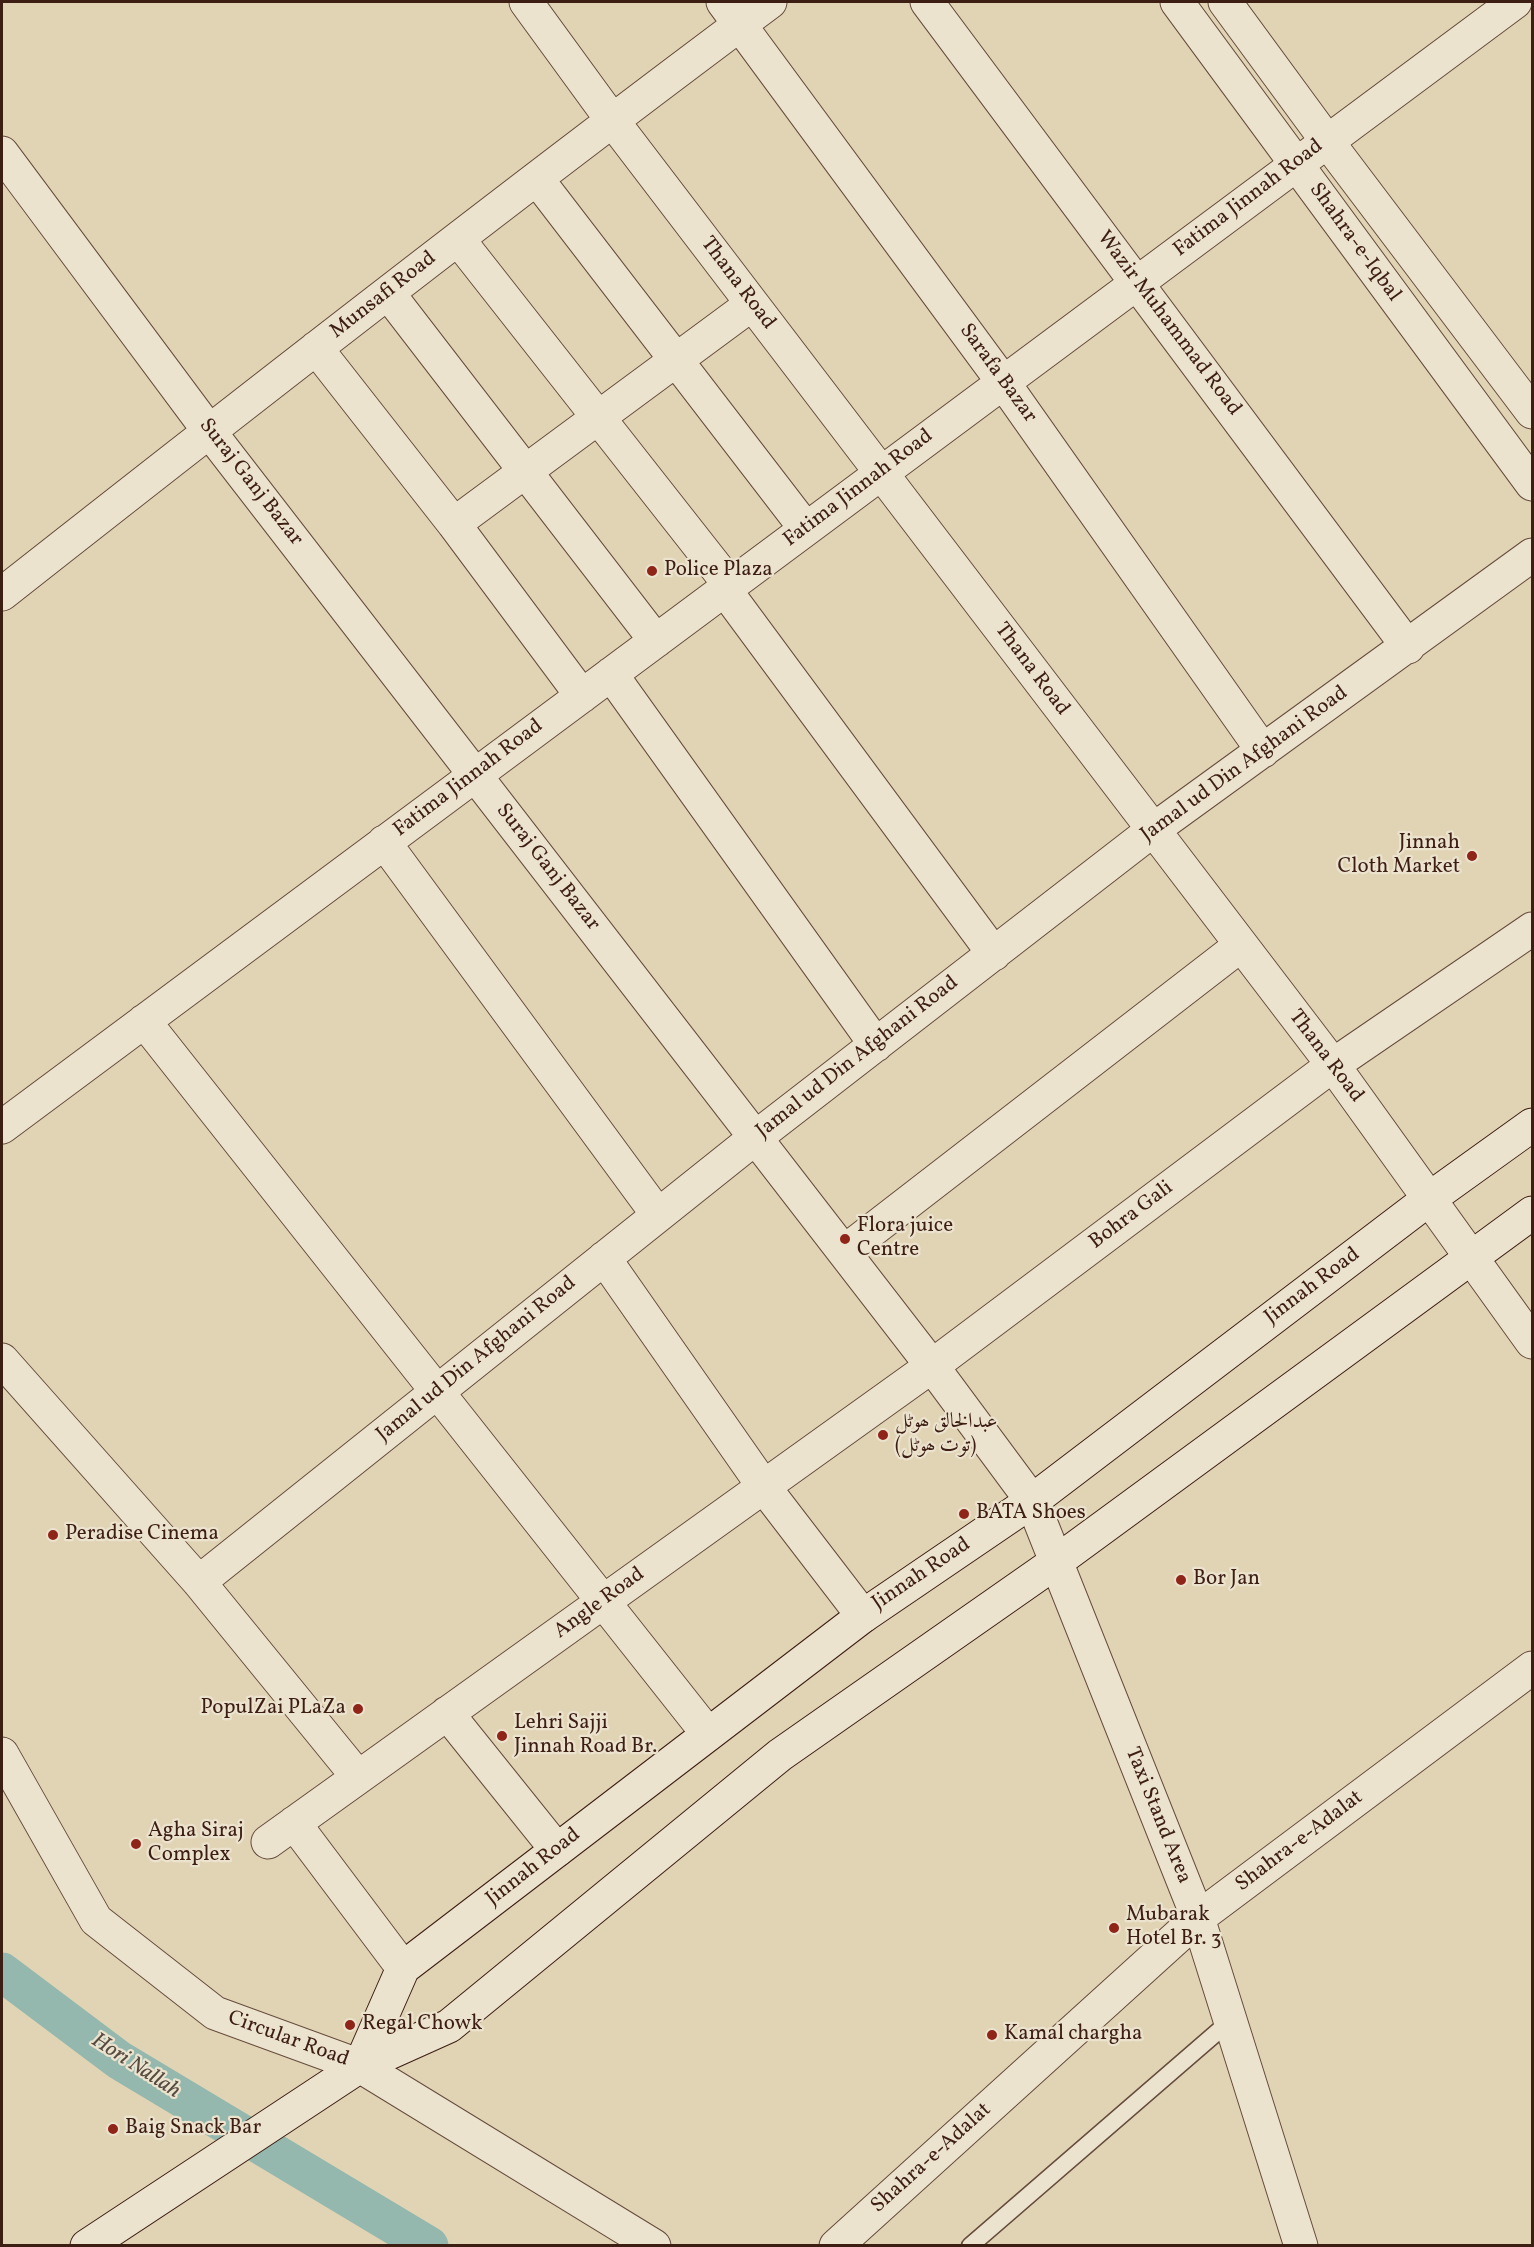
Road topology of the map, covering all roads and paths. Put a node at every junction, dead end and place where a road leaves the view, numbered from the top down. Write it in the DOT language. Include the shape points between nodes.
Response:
graph roads {
  1 [pos="526,2"];
  2 [pos="770,2"];
  3 [pos="927,2"];
  4 [pos="1177,2"];
  5 [pos="1224,2"];
  6 [pos="1515,2"];
  7 [pos="732,13"];
  8 [pos="612,120"];
  9 [pos="1327,141"];
  10 [pos="2,153"];
  11 [pos="1296,164"];
  12 [pos="537,178"];
  13 [pos="458,239"];
  14 [pos="1137,282"];
  15 [pos="388,292"];
  16 [pos="752,304"];
  17 [pos="316,348"];
  18 [pos="676,359"];
  19 [pos="1003,382"];
  20 [pos="1533,412"];
  21 [pos="597,417"];
  22 [pos="209,431"];
  23 [pos="524,471"];
  24 [pos="881,473"];
  25 [pos="1533,484"];
  26 [pos="454,524"];
  27 [pos="806,529"];
  28 [pos="1533,555"];
  29 [pos="727,587"];
  30 [pos="2,594"];
  31 [pos="656,641"];
  32 [pos="1408,647"];
  33 [pos="612,674"];
  34 [pos="582,696"];
  35 [pos="1263,751"];
  36 [pos="475,775"];
  37 [pos="1153,830"];
  38 [pos="384,842"];
  39 [pos="1533,929"];
  40 [pos="1240,945"];
  41 [pos="994,954"];
  42 [pos="144,1021"];
  43 [pos="876,1045"];
  44 [pos="1333,1065"];
  45 [pos="1533,1125"];
  46 [pos="2,1127"];
  47 [pos="755,1138"];
  48 [pos="1429,1199"];
  49 [pos="1533,1213"];
  50 [pos="658,1215"];
  51 [pos="844,1252"];
  52 [pos="604,1258"];
  53 [pos="1472,1258"];
  54 [pos="1533,1342"];
  55 [pos="2,1360"];
  56 [pos="932,1366"];
  57 [pos="437,1392"];
  58 [pos="764,1487"];
  59 [pos="1032,1501"];
  60 [pos="1056,1562"];
  61 [pos="199,1582"];
  62 [pos="603,1602"];
  63 [pos="863,1616"];
  64 [pos="1533,1668"];
  65 [pos="447,1713"];
  66 [pos="708,1734"];
  67 [pos="2,1754"];
  68 [pos="358,1777"];
  69 [pos="294,1822"];
  70 [pos="268,1842"];
  71 [pos="557,1850"];
  72 [pos="1198,1918"];
  73 [pos="403,1968"];
  74 [pos="1230,2021"];
  75 [pos="360,2066"];
  76 [pos="87,2246"];
  77 [pos="654,2246"];
  78 [pos="836,2246"];
  79 [pos="970,2246"];
  80 [pos="1301,2246"];
  1 -- 8 [label="street, Thana Road"];
  2 -- 7 [label="street, Munsafi Road"];
  3 -- 14 [label="street, Wazir Muhammad Road"];
  4 -- 11 [label="street, Shahra-e-Iqbal"];
  5 -- 9 [label="street, Shahra-e-Iqbal"];
  6 -- 9 [label="street, Fatima Jinnah Road"];
  7 -- 8 [label="street, Munsafi Road"];
  7 -- 19 [label="street, Sarafa Bazar"];
  8 -- 12 [label="street, Munsafi Road"];
  8 -- 16 [label="street, Thana Road"];
  9 -- 11 [label="street, Fatima Jinnah Road"];
  9 -- 20 [label="street, Shahra-e-Iqbal"];
  10 -- 22 [label="street, Suraj Ganj Bazar"];
  11 -- 14 [label="street, Fatima Jinnah Road"];
  11 -- 25 [label="street, Shahra-e-Iqbal"];
  12 -- 13 [label="street, Munsafi Road"];
  12 -- 18 [label="street"];
  13 -- 15 [label="street, Munsafi Road"];
  13 -- 21 [label="street"];
  14 -- 19 [label="street, Fatima Jinnah Road"];
  14 -- 32 [label="street, Wazir Muhammad Road"];
  15 -- 17 [label="street, Munsafi Road"];
  15 -- 23 [label="street"];
  16 -- 18 [label="street"];
  16 -- 24 [label="street, Thana Road"];
  17 -- 22 [label="street, Munsafi Road"];
  17 -- 26 [label="street"];
  18 -- 21 [label="street"];
  18 -- 27 [label="street"];
  19 -- 24 [label="street, Fatima Jinnah Road"];
  19 -- 35 [label="street, Sarafa Bazar"];
  21 -- 23 [label="street"];
  21 -- 29 [label="street"];
  22 -- 30 [label="street, Munsafi Road"];
  22 -- 36 [label="street, Suraj Ganj Bazar"];
  23 -- 26 [label="street"];
  23 -- 31 [label="street"];
  24 -- 27 [label="street, Fatima Jinnah Road"];
  24 -- 37 [label="street, Thana Road"];
  26 -- 34 [label="street"];
  27 -- 29 [label="street, Fatima Jinnah Road"];
  28 -- 32 [label="street, Jamal ud Din Afghani Road"];
  29 -- 31 [label="street, Fatima Jinnah Road"];
  29 -- 41 [label="street"];
  31 -- 33 [label="street, Fatima Jinnah Road"];
  32 -- 35 [label="street, Jamal ud Din Afghani Road"];
  33 -- 34 [label="street, Fatima Jinnah Road"];
  33 -- 43 [label="street"];
  34 -- 36 [label="street, Fatima Jinnah Road"];
  35 -- 37 [label="street, Jamal ud Din Afghani Road"];
  36 -- 38 [label="street, Fatima Jinnah Road"];
  36 -- 47 [label="street, Suraj Ganj Bazar"];
  37 -- 40 [label="street, Thana Road"];
  37 -- 41 [label="street, Jamal ud Din Afghani Road"];
  38 -- 42 [label="street, Fatima Jinnah Road"];
  38 -- 50 [label="street"];
  39 -- 44 [label="street, Bohra Gali"];
  40 -- 44 [label="street, Thana Road"];
  40 -- 51 [label="street"];
  41 -- 43 [label="street, Jamal ud Din Afghani Road"];
  42 -- 46 [label="street, Fatima Jinnah Road"];
  42 -- 57 [label="street"];
  43 -- 47 [label="street, Jamal ud Din Afghani Road"];
  44 -- 48 [label="street, Thana Road"];
  44 -- 56 [label="street, Bohra Gali"];
  45 -- 48 [label="street, Jinnah Road"];
  47 -- 50 [label="street, Jamal ud Din Afghani Road"];
  47 -- 51 [label="street, Suraj Ganj Bazar"];
  48 -- 53 [label="street, Thana Road"];
  48 -- 59 [label="street, Jinnah Road"];
  49 -- 53 [label="street"];
  50 -- 52 [label="street, Jamal ud Din Afghani Road"];
  51 -- 56 [label="street, Suraj Ganj Bazar"];
  52 -- 57 [label="street, Jamal ud Din Afghani Road"];
  52 -- 58 [label="street"];
  53 -- 54 [label="street, Thana Road"];
  53 -- 60 [label="street"];
  55 -- 61 [label="street"];
  56 -- 58 [label="street, Angle Road"];
  56 -- 59 [label="street, Suraj Ganj Bazar"];
  57 -- 61 [label="street, Jamal ud Din Afghani Road"];
  57 -- 62 [label="street"];
  58 -- 62 [label="street, Angle Road"];
  58 -- 63 [label="street"];
  59 -- 60 [label="street, Suraj Ganj Bazar"];
  59 -- 63 [label="street, Jinnah Road"];
  60 -- 72 [label="street, Taxi Stand Area"];
  60 -- 75 [label="street" via="780,1755 449,2026"];
  61 -- 68 [label="street"];
  62 -- 65 [label="street, Angle Road"];
  62 -- 66 [label="street"];
  63 -- 66 [label="street, Jinnah Road"];
  64 -- 72 [label="street, Shahra-e-Adalat"];
  65 -- 68 [label="street, Angle Road"];
  65 -- 71 [label="street"];
  66 -- 71 [label="street, Jinnah Road"];
  67 -- 75 [label="street, Circular Road" via="96,1920 215,2013"];
  68 -- 69 [label="street, Angle Road"];
  69 -- 70 [label="street, Angle Road"];
  69 -- 73 [label="street"];
  71 -- 73 [label="street, Jinnah Road"];
  72 -- 74 [label="street, Taxi Stand Area"];
  72 -- 78 [label="street, Shahra-e-Adalat"];
  73 -- 75 [label="street, Jinnah Road"];
  74 -- 79 [label="lane"];
  74 -- 80 [label="street, Taxi Stand Area"];
  75 -- 76 [label="street"];
  75 -- 77 [label="street, Circular Road"];
}
